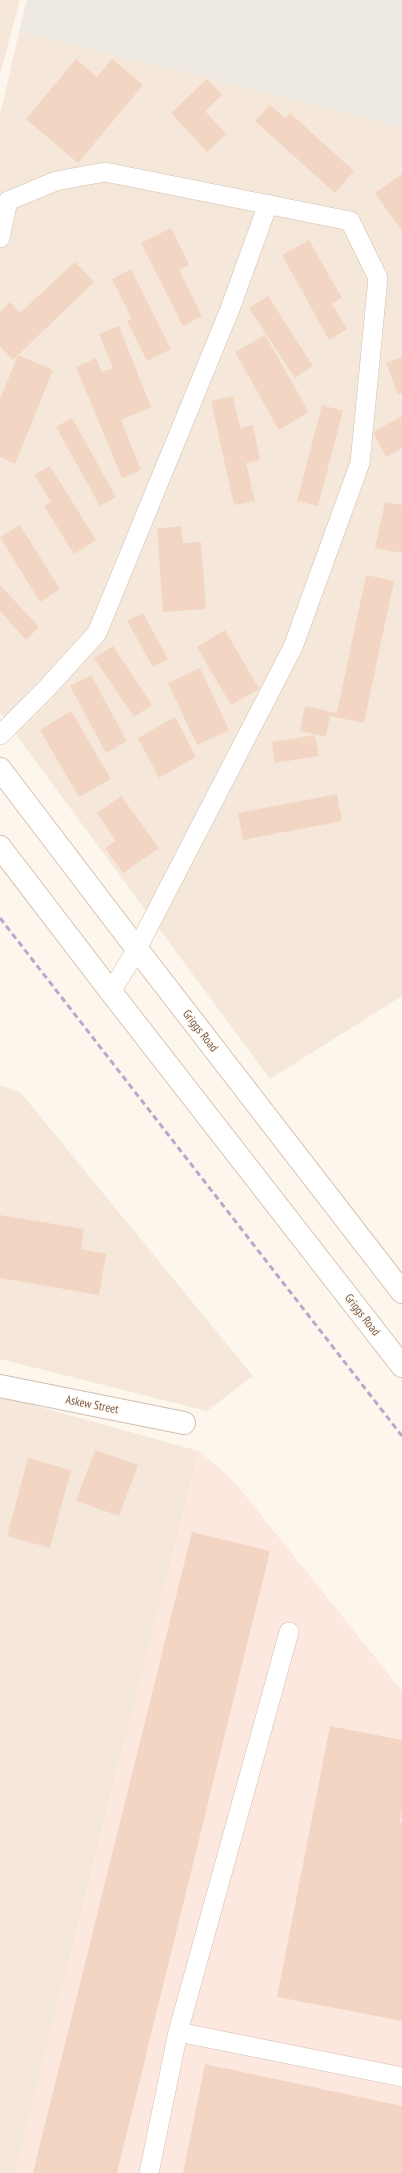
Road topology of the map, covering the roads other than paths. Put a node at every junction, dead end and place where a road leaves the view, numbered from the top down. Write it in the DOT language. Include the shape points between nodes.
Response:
graph roads {
  1 [pos="268,204"];
  2 [pos="0,238"];
  3 [pos="0,734"];
  4 [pos="0,769"];
  5 [pos="0,847"];
  6 [pos="137,950"];
  7 [pos="111,992"];
  8 [pos="402,1292"];
  9 [pos="402,1366"];
  10 [pos="0,1386"];
  11 [pos="184,1423"];
  12 [pos="289,1632"];
  13 [pos="178,2032"];
  14 [pos="402,2077"];
  15 [pos="149,2173"];
  1 -- 2 [label="lane" via="105,172 56,180 8,201"];
  1 -- 3 [label="lane" via="230,309 97,633 47,688"];
  1 -- 6 [label="lane" via="350,221 378,278 360,463 293,647"];
  4 -- 6 [label="main road, Griggs Road"];
  5 -- 7 [label="main road, Griggs Road"];
  6 -- 7 [label="lane"];
  6 -- 8 [label="main road, Griggs Road"];
  7 -- 9 [label="main road, Griggs Road"];
  10 -- 11 [label="main road, Askew Street"];
  12 -- 13 [label="lane"];
  13 -- 14 [label="lane"];
  13 -- 15 [label="lane"];
}
